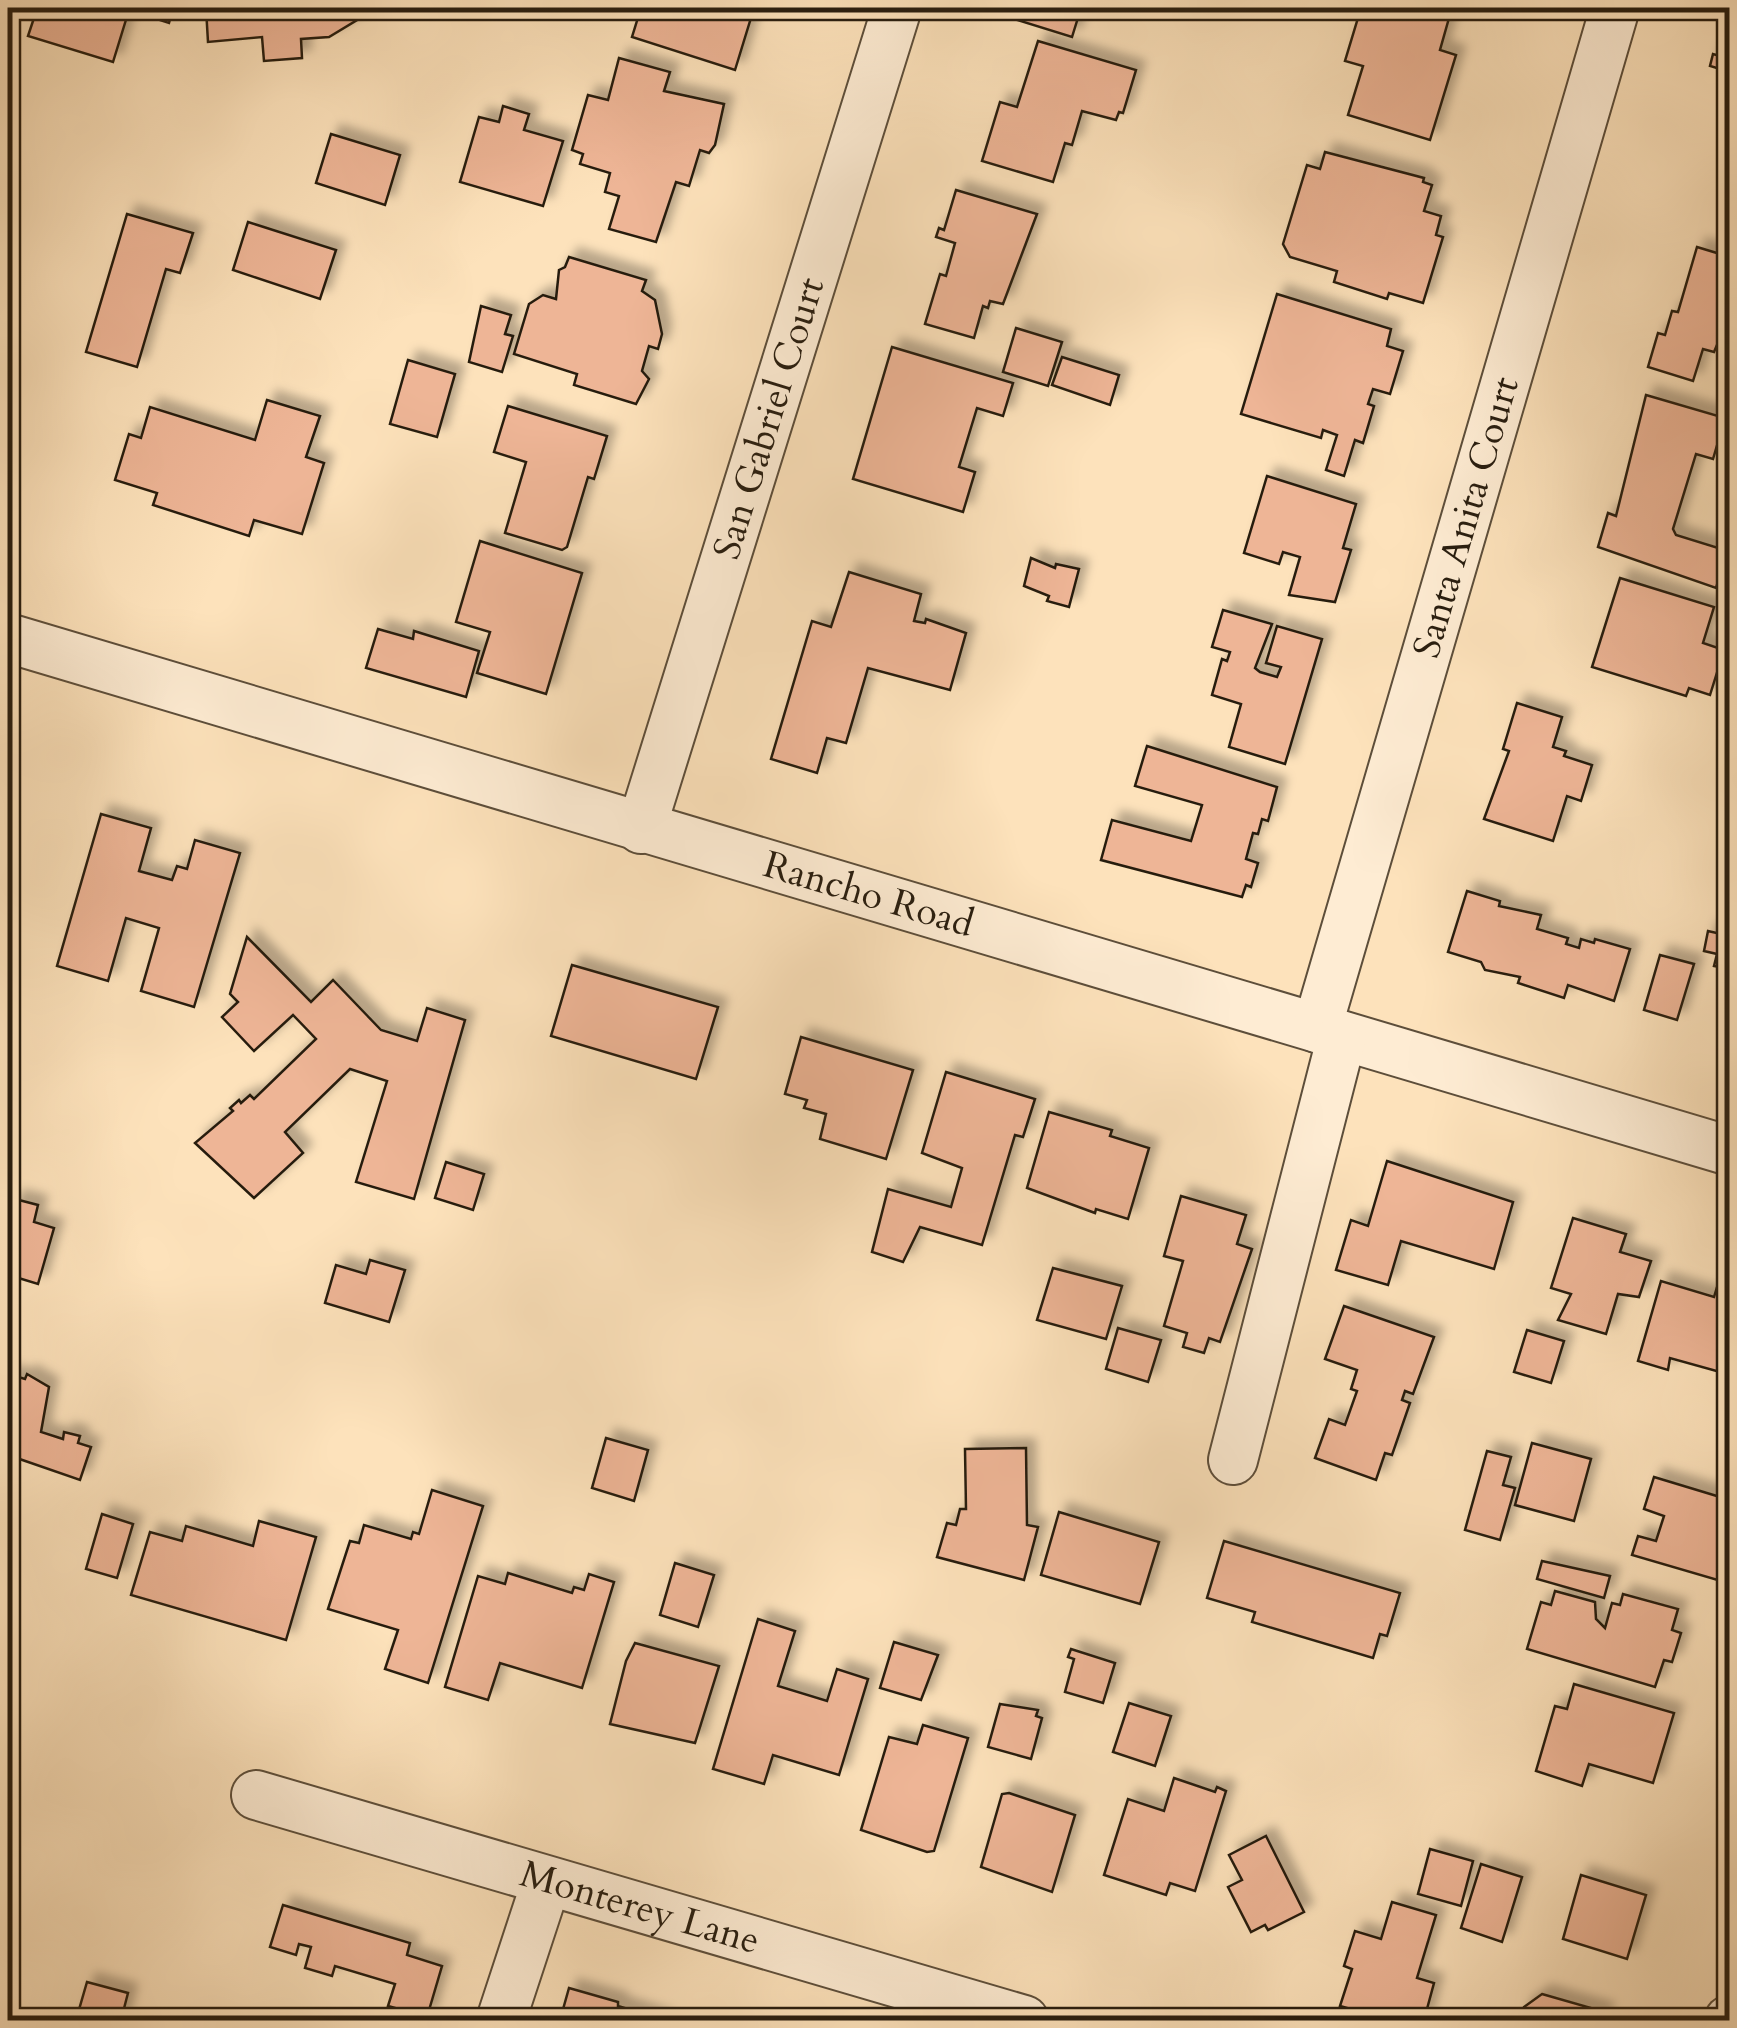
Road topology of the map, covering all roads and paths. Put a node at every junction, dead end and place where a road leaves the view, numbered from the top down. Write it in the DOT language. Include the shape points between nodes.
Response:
graph roads {
  1 [pos="897,8"];
  2 [pos="1615,8"];
  3 [pos="8,638"];
  4 [pos="641,829"];
  5 [pos="1330,1032"];
  6 [pos="1730,1151"];
  7 [pos="1232,1460"];
  8 [pos="256,1795"];
  9 [pos="546,1883"];
  10 [pos="500,2020"];
  11 [pos="1024,2020"];
  1 -- 4 [label="street, San Gabriel Court"];
  2 -- 5 [label="street, Santa Anita Court"];
  3 -- 4 [label="street, Rancho Road"];
  4 -- 5 [label="street, Rancho Road"];
  5 -- 6 [label="street, Rancho Road"];
  5 -- 7 [label="street, Santa Anita Court"];
  8 -- 9 [label="street, Monterey Lane"];
  9 -- 10 [label="street"];
  9 -- 11 [label="street, Monterey Lane"];
}
